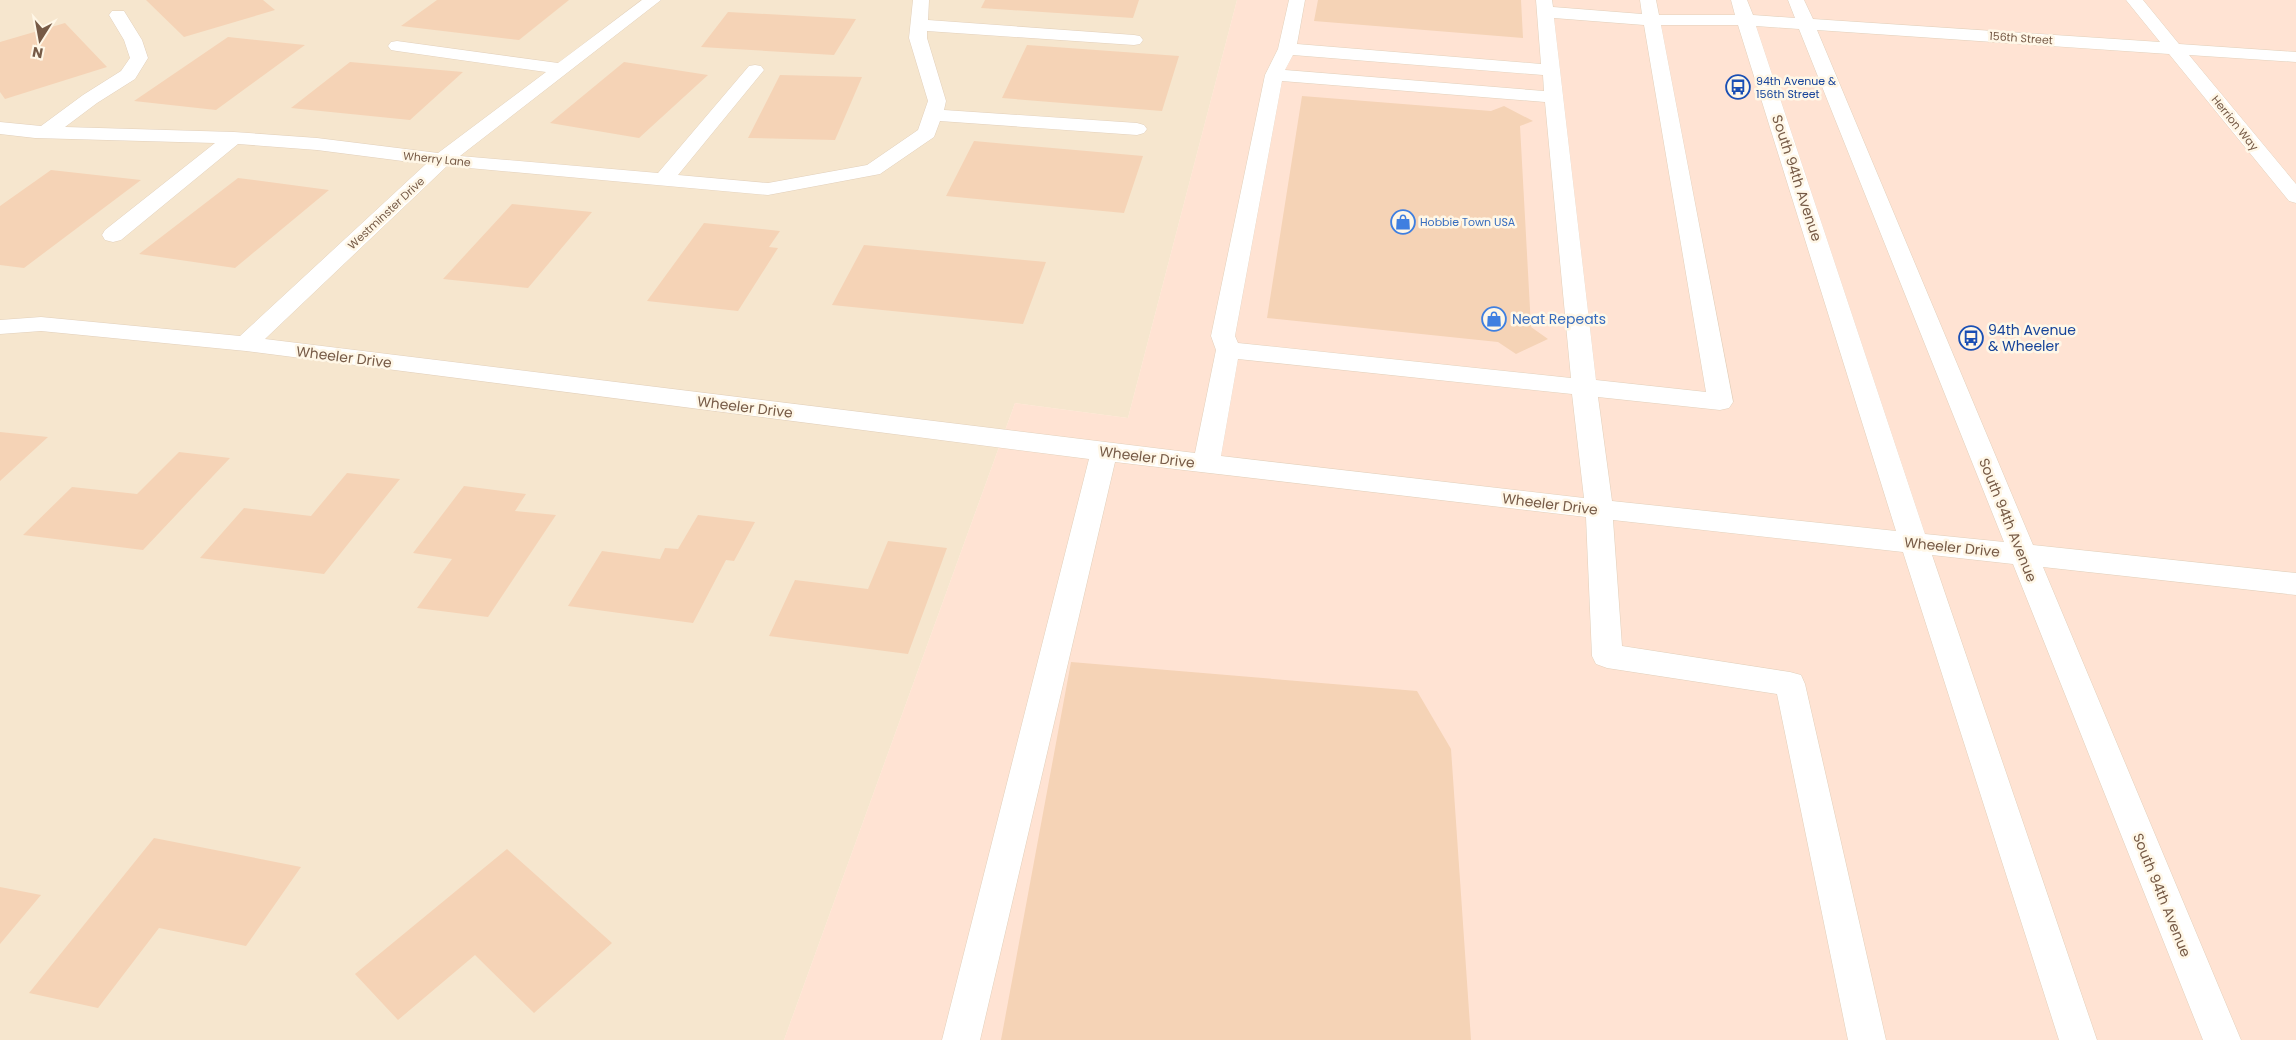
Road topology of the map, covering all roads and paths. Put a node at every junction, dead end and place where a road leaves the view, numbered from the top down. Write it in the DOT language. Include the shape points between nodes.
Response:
graph roads {
  1 [pos="654,0"];
  2 [pos="922,0"];
  3 [pos="1297,0"];
  4 [pos="1796,0"];
  5 [pos="2134,0"];
  6 [pos="1545,6"];
  7 [pos="1650,10"];
  8 [pos="1743,10"];
  9 [pos="118,15"];
  10 [pos="1806,24"];
  11 [pos="920,25"];
  12 [pos="1134,40"];
  13 [pos="397,46"];
  14 [pos="1287,49"];
  15 [pos="2175,49"];
  16 [pos="2296,57"];
  17 [pos="562,69"];
  18 [pos="755,70"];
  19 [pos="1551,70"];
  20 [pos="1274,75"];
  21 [pos="1554,97"];
  22 [pos="932,115"];
  23 [pos="0,128"];
  24 [pos="1137,129"];
  25 [pos="46,132"];
  26 [pos="234,138"];
  27 [pos="442,160"];
  28 [pos="664,180"];
  29 [pos="2296,197"];
  30 [pos="114,235"];
  31 [pos="0,327"];
  32 [pos="246,344"];
  33 [pos="1228,350"];
  34 [pos="1584,387"];
  35 [pos="1104,452"];
  36 [pos="1206,464"];
  37 [pos="1599,509"];
  38 [pos="1914,543"];
  39 [pos="2022,555"];
  40 [pos="2296,584"];
  41 [pos="961,1040"];
  42 [pos="1867,1040"];
  43 [pos="2078,1040"];
  44 [pos="2222,1040"];
  1 -- 17 [label="street, Westminster Drive"];
  2 -- 11 [label="street"];
  3 -- 14 [label="street"];
  4 -- 10 [label="street, South 94th Avenue"];
  5 -- 15 [label="street, Herrion Way"];
  6 -- 7 [label="street, 156th Street"];
  6 -- 19 [label="street"];
  7 -- 8 [label="street, 156th Street"];
  7 -- 34 [label="street" via="1720,402"];
  8 -- 10 [label="street, 156th Street"];
  8 -- 38 [label="street, South 94th Avenue"];
  9 -- 25 [label="street" via="133,40 139,58 128,75"];
  10 -- 15 [label="street, 156th Street"];
  10 -- 39 [label="street, South 94th Avenue"];
  11 -- 12 [label="street"];
  11 -- 22 [label="street" via="918,38 937,101"];
  13 -- 17 [label="street"];
  14 -- 19 [label="street"];
  14 -- 20 [label="street"];
  15 -- 16 [label="street, 156th Street"];
  15 -- 29 [label="street, Herrion Way"];
  17 -- 27 [label="street, Westminster Drive"];
  18 -- 28 [label="street"];
  19 -- 21 [label="street"];
  20 -- 21 [label="street"];
  20 -- 33 [label="street" via="1223,336"];
  21 -- 34 [label="street"];
  22 -- 24 [label="street"];
  22 -- 28 [label="street, Wherry Lane" via="926,133 873,170 768,189"];
  23 -- 25 [label="street, Wherry Lane"];
  25 -- 26 [label="street, Wherry Lane"];
  26 -- 27 [label="street, Wherry Lane" via="317,144"];
  26 -- 30 [label="street"];
  27 -- 28 [label="street, Wherry Lane"];
  27 -- 32 [label="street, Westminster Drive"];
  31 -- 32 [label="street, Wheeler Drive" via="41,324"];
  32 -- 35 [label="street, Wheeler Drive"];
  33 -- 34 [label="street"];
  33 -- 36 [label="street"];
  34 -- 37 [label="street"];
  35 -- 36 [label="street, Wheeler Drive"];
  35 -- 41 [label="street"];
  36 -- 37 [label="street, Wheeler Drive"];
  37 -- 38 [label="street, Wheeler Drive"];
  37 -- 42 [label="street" via="1607,656 1790,684"];
  38 -- 39 [label="street, Wheeler Drive"];
  38 -- 43 [label="street, South 94th Avenue"];
  39 -- 40 [label="street, Wheeler Drive"];
  39 -- 44 [label="street, South 94th Avenue"];
}
